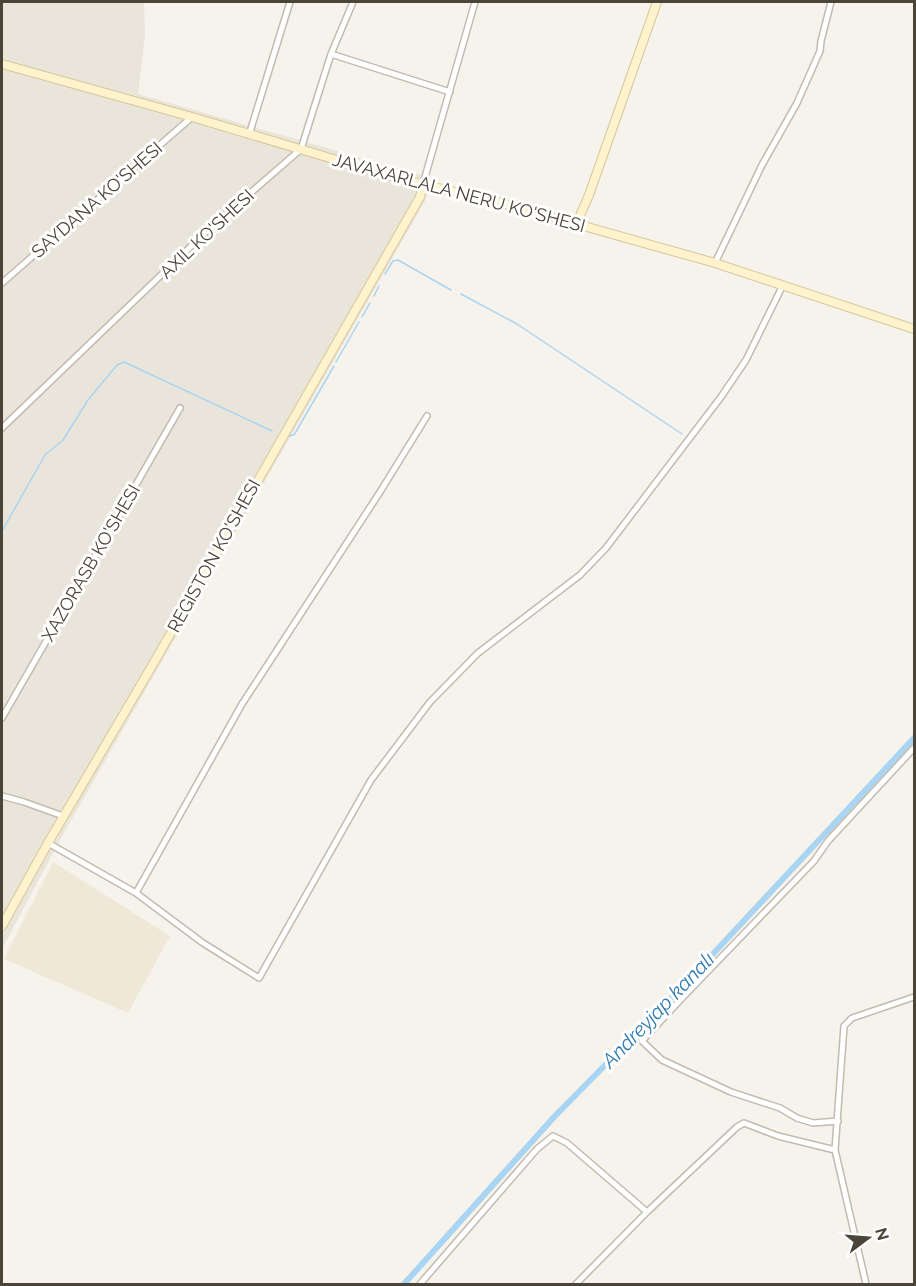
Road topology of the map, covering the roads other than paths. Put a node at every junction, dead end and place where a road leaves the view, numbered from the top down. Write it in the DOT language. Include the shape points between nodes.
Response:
graph roads {
  1 [pos="290,2"];
  2 [pos="353,2"];
  3 [pos="475,2"];
  4 [pos="657,2"];
  5 [pos="831,2"];
  6 [pos="331,54"];
  7 [pos="2,64"];
  8 [pos="450,92"];
  9 [pos="192,117"];
  10 [pos="249,135"];
  11 [pos="301,149"];
  12 [pos="423,184"];
  13 [pos="576,225"];
  14 [pos="715,263"];
  15 [pos="2,283"];
  16 [pos="783,285"];
  17 [pos="915,329"];
  18 [pos="180,408"];
  19 [pos="427,416"];
  20 [pos="2,428"];
  21 [pos="2,718"];
  22 [pos="915,748"];
  23 [pos="2,796"];
  24 [pos="63,816"];
  25 [pos="48,843"];
  26 [pos="136,893"];
  27 [pos="2,926"];
  28 [pos="915,997"];
  29 [pos="838,1121"];
  30 [pos="835,1150"];
  31 [pos="646,1212"];
  32 [pos="420,1284"];
  33 [pos="576,1284"];
  34 [pos="866,1284"];
  1 -- 10 [label="street"];
  2 -- 6 [label="street"];
  3 -- 8 [label="street"];
  4 -- 13 [label="street"];
  5 -- 14 [label="street" via="820,51 797,103"];
  6 -- 8 [label="street"];
  6 -- 11 [label="street"];
  7 -- 9 [label="street, JAVAXARLALA NERU KO'SHESI"];
  8 -- 12 [label="street"];
  9 -- 10 [label="street, JAVAXARLALA NERU KO'SHESI"];
  9 -- 15 [label="street, SAYDANA KO'SHESI"];
  10 -- 11 [label="street, JAVAXARLALA NERU KO'SHESI"];
  11 -- 12 [label="street, JAVAXARLALA NERU KO'SHESI"];
  11 -- 20 [label="street, AXIL KO'SHESI" via="209,229"];
  12 -- 13 [label="street, JAVAXARLALA NERU KO'SHESI"];
  12 -- 24 [label="street, REGISTON KO'SHESI" via="420,197"];
  13 -- 14 [label="street, JAVAXARLALA NERU KO'SHESI"];
  14 -- 16 [label="street, JAVAXARLALA NERU KO'SHESI"];
  16 -- 17 [label="street, JAVAXARLALA NERU KO'SHESI"];
  16 -- 26 [label="street" via="746,360 606,548 579,576 478,653 430,702 371,780 259,978 203,943"];
  18 -- 21 [label="street, XAZORASB KO'SHESI"];
  19 -- 26 [label="street" via="242,704"];
  22 -- 29 [label="street" via="828,840 814,861 642,1041 662,1060 731,1092 780,1108 796,1118"];
  23 -- 24 [label="street"];
  24 -- 25 [label="street, REGISTON KO'SHESI"];
  25 -- 26 [label="street"];
  25 -- 27 [label="street, REGISTON KO'SHESI"];
  28 -- 29 [label="street" via="852,1018 844,1026"];
  29 -- 30 [label="street"];
  30 -- 31 [label="street" via="744,1124"];
  30 -- 34 [label="street"];
  31 -- 32 [label="street" via="567,1143 553,1136 537,1149"];
  31 -- 33 [label="street"];
}
